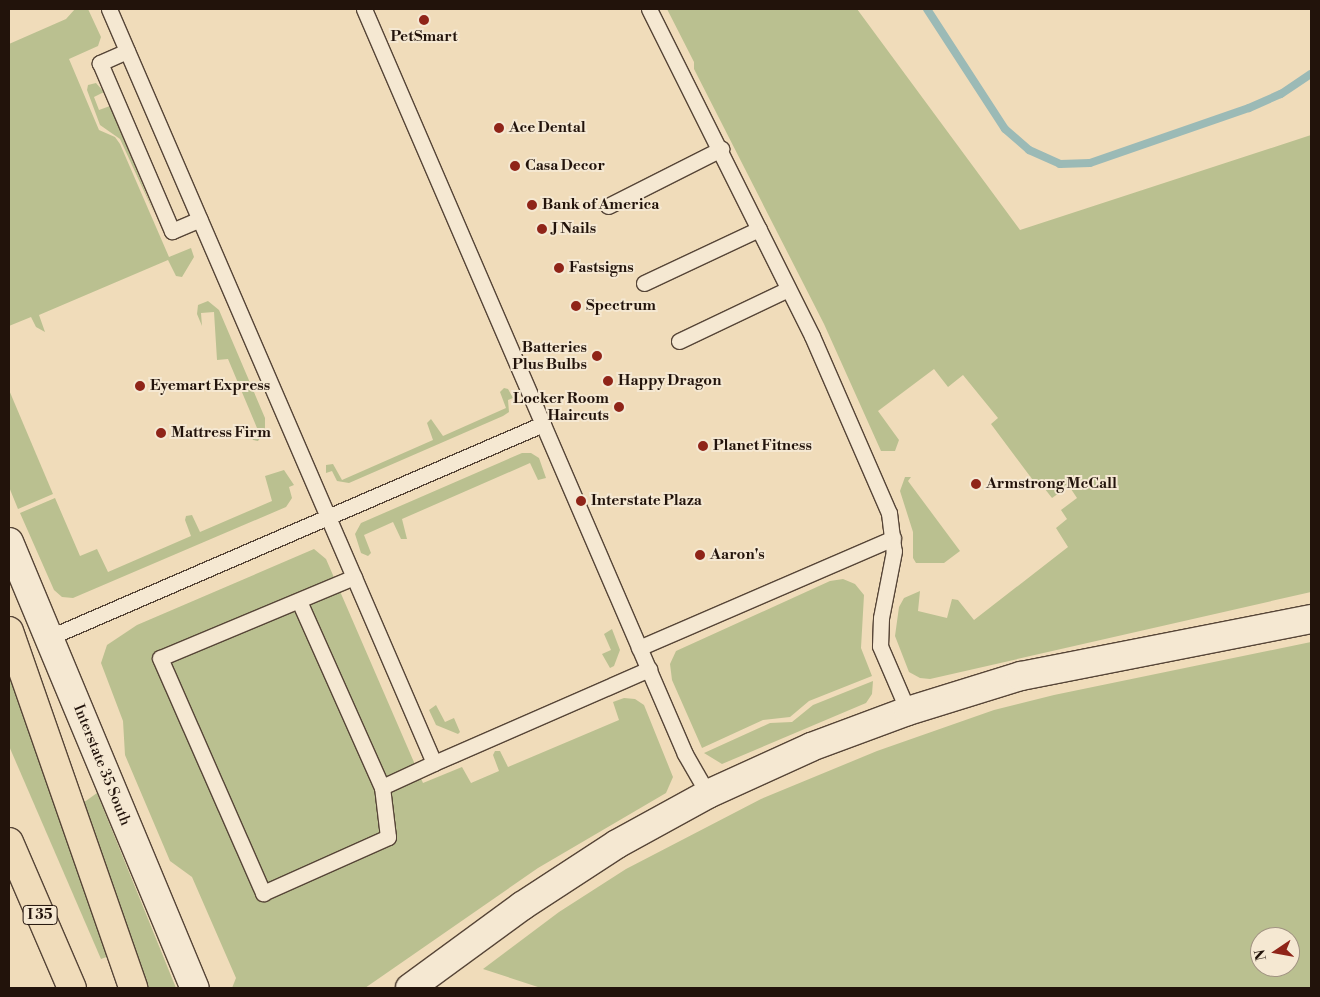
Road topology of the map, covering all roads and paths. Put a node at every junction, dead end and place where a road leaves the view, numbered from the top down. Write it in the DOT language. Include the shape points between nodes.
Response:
graph roads {
  1 [pos="109,9"];
  2 [pos="364,9"];
  3 [pos="649,9"];
  4 [pos="127,51"];
  5 [pos="721,149"];
  6 [pos="608,206"];
  7 [pos="200,219"];
  8 [pos="759,229"];
  9 [pos="644,284"];
  10 [pos="788,289"];
  11 [pos="679,341"];
  12 [pos="543,424"];
  13 [pos="328,517"];
  14 [pos="893,538"];
  15 [pos="9,542"];
  16 [pos="354,577"];
  17 [pos="299,600"];
  18 [pos="1311,619"];
  19 [pos="9,631"];
  20 [pos="50,637"];
  21 [pos="639,648"];
  22 [pos="649,669"];
  23 [pos="908,710"];
  24 [pos="434,763"];
  25 [pos="382,787"];
  26 [pos="708,794"];
  27 [pos="9,842"];
  28 [pos="72,988"];
  29 [pos="133,988"];
  30 [pos="195,988"];
  31 [pos="410,988"];
  1 -- 4 [label="lane"];
  2 -- 12 [label="lane"];
  3 -- 5 [label="lane"];
  4 -- 7 [label="lane"];
  4 -- 7 [label="lane" via="100,63 172,231"];
  5 -- 6 [label="lane"];
  5 -- 8 [label="lane"];
  7 -- 13 [label="lane"];
  8 -- 9 [label="lane"];
  8 -- 10 [label="lane"];
  10 -- 11 [label="lane"];
  10 -- 14 [label="lane" via="889,513"];
  12 -- 13 [label="lane"];
  12 -- 21 [label="lane"];
  13 -- 16 [label="lane"];
  13 -- 20 [label="lane"];
  14 -- 21 [label="lane"];
  14 -- 23 [label="lane" via="893,565 879,632 883,656"];
  15 -- 20 [label="main road, Interstate 35 South"];
  16 -- 17 [label="lane"];
  16 -- 24 [label="lane"];
  17 -- 25 [label="lane"];
  17 -- 25 [label="lane" via="160,658 262,893 388,837"];
  18 -- 23 [label="main road" via="1077,663"];
  19 -- 29 [label="highway"];
  20 -- 30 [label="main road, Interstate 35 South"];
  21 -- 22 [label="lane"];
  22 -- 24 [label="lane"];
  22 -- 26 [label="lane" via="685,754"];
  23 -- 26 [label="main road" via="811,747"];
  24 -- 25 [label="lane"];
  26 -- 31 [label="main road" via="564,878"];
  27 -- 28 [label="highway, I 35"];
}
